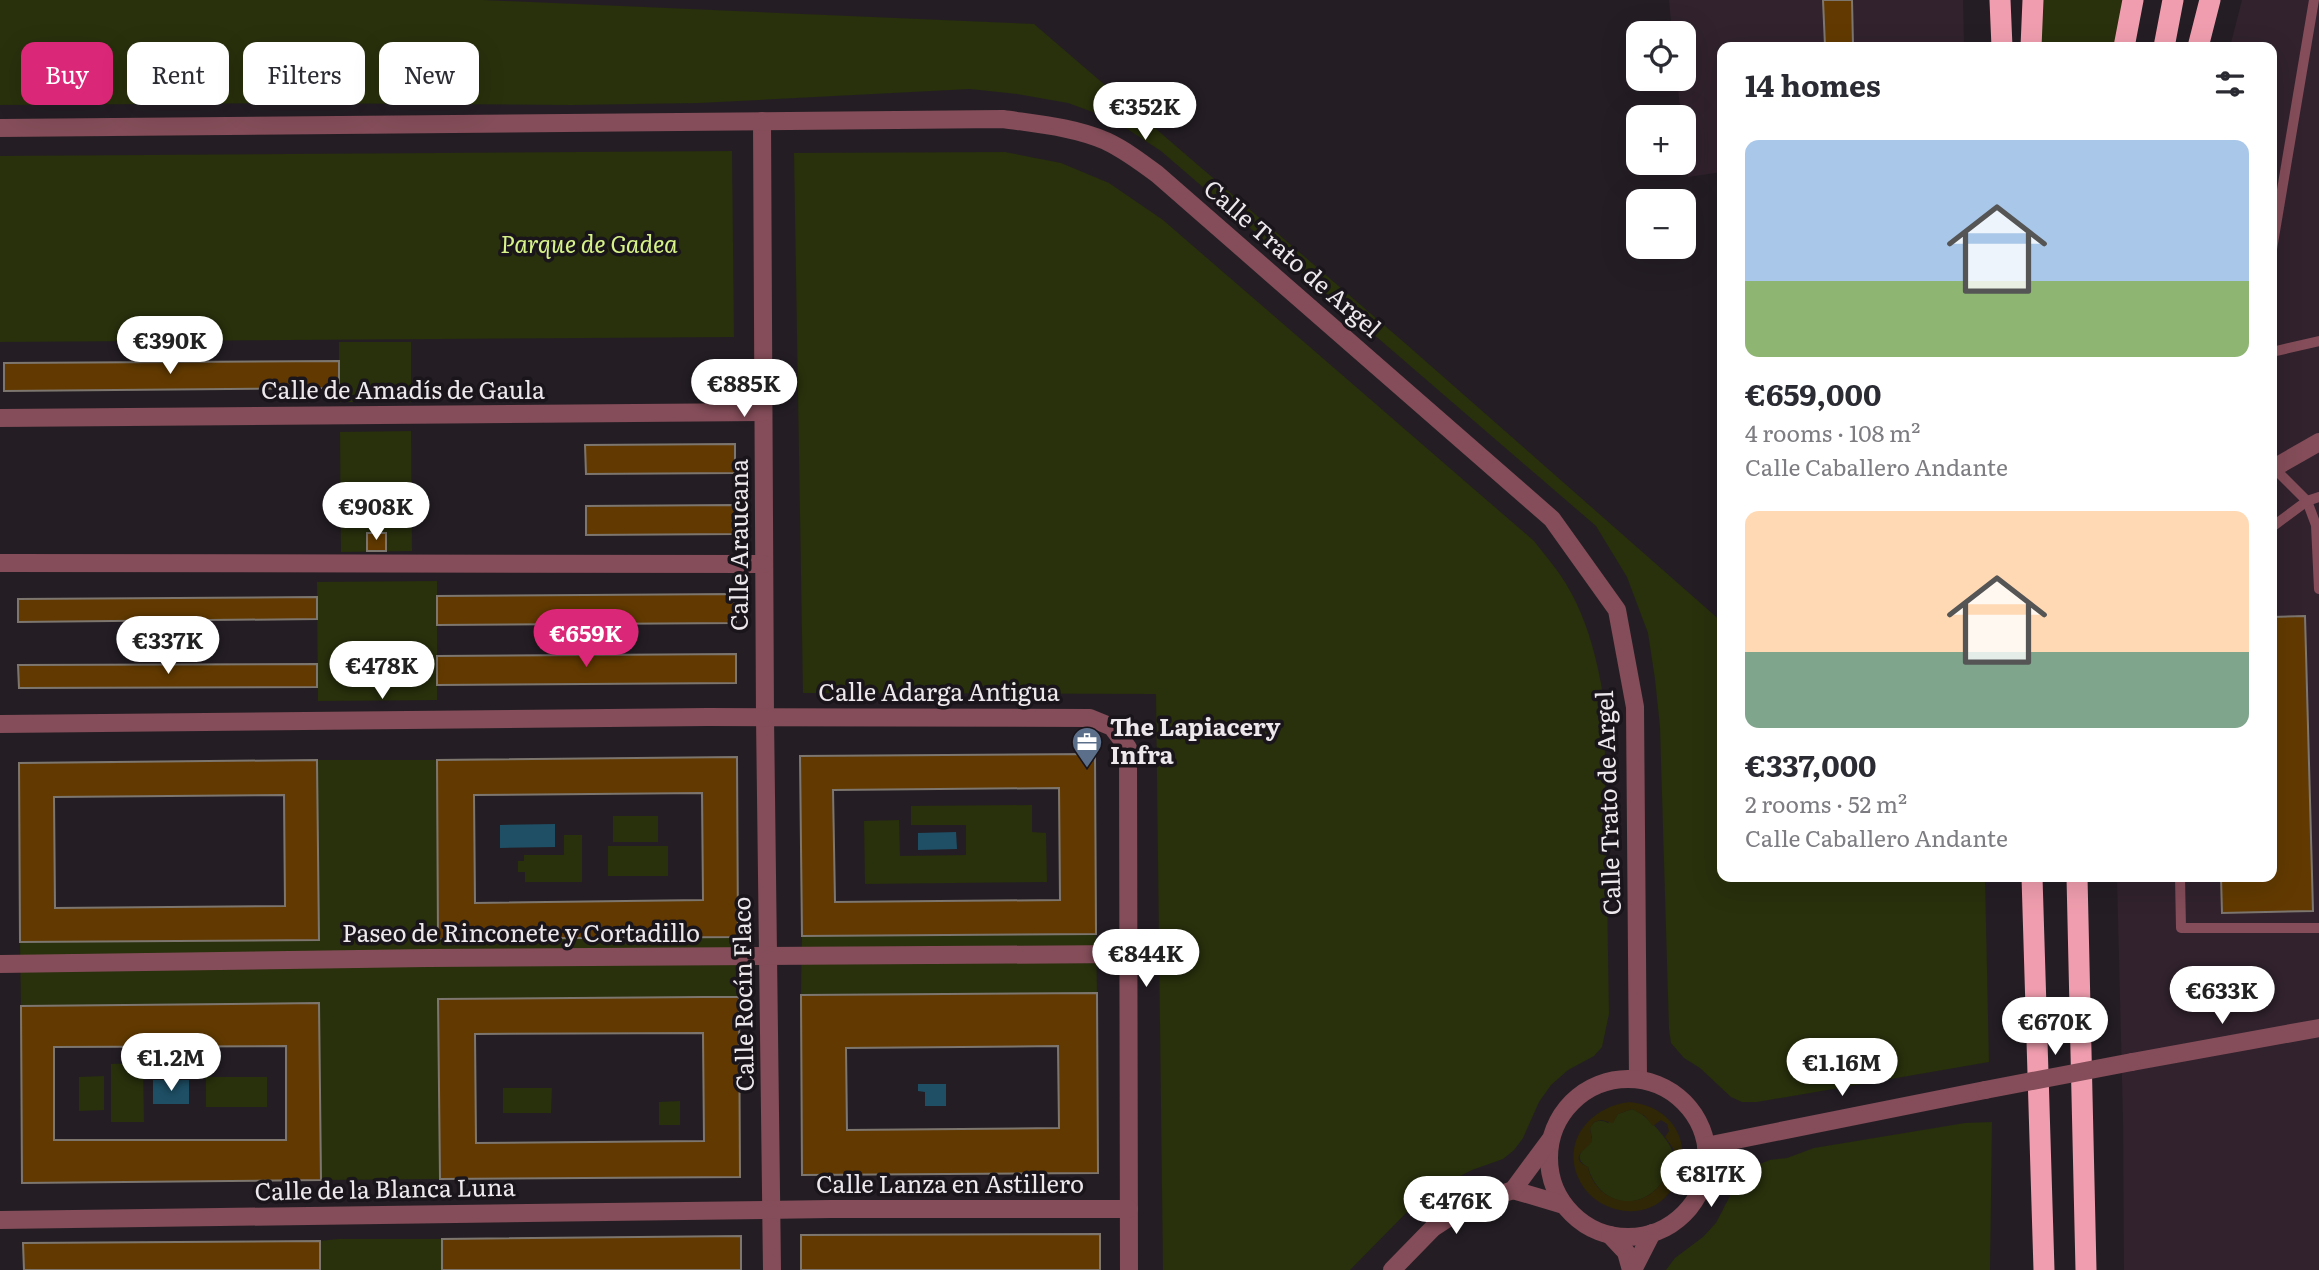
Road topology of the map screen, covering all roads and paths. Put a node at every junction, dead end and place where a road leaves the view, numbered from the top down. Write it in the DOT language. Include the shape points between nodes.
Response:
graph roads {
  1 [pos="2000,0"];
  2 [pos="2011,0"];
  3 [pos="2033,0"];
  4 [pos="2133,0"];
  5 [pos="2173,0"];
  6 [pos="2210,0"];
  7 [pos="2314,0"];
  8 [pos="2002,42"];
  9 [pos="2009,42"];
  10 [pos="2031,42"];
  11 [pos="2125,42"];
  12 [pos="2165,42"];
  13 [pos="2199,42"];
  14 [pos="762,121"];
  15 [pos="0,128"];
  16 [pos="2277,219"];
  17 [pos="2319,341"];
  18 [pos="2277,351"];
  19 [pos="764,412"];
  20 [pos="0,418"];
  21 [pos="2319,442"];
  22 [pos="2277,465"];
  23 [pos="2277,473"];
  24 [pos="2319,497"];
  25 [pos="2306,501"];
  26 [pos="2277,523"];
  27 [pos="0,563"];
  28 [pos="764,564"];
  29 [pos="2319,589"];
  30 [pos="765,717"];
  31 [pos="0,724"];
  32 [pos="2032,882"];
  33 [pos="2077,882"];
  34 [pos="2180,882"];
  35 [pos="2319,928"];
  36 [pos="1126,954"];
  37 [pos="768,957"];
  38 [pos="0,964"];
  39 [pos="2319,1028"];
  40 [pos="1638,1079"];
  41 [pos="1550,1140"];
  42 [pos="1706,1146"];
  43 [pos="1513,1190"];
  44 [pos="1564,1205"];
  45 [pos="1129,1209"];
  46 [pos="771,1210"];
  47 [pos="0,1220"];
  48 [pos="1652,1233"];
  49 [pos="1610,1235"];
  50 [pos="772,1270"];
  51 [pos="1129,1270"];
  52 [pos="1392,1270"];
  53 [pos="1632,1270"];
  54 [pos="2044,1270"];
  55 [pos="2086,1270"];
  1 -- 8 [label="highway"];
  2 -- 9 [label="highway"];
  3 -- 10 [label="highway"];
  4 -- 11 [label="highway"];
  5 -- 12 [label="highway"];
  6 -- 13 [label="highway"];
  7 -- 16 [label="lane"];
  14 -- 15 [label="street, Calle Trato de Argel"];
  14 -- 19 [label="street, Calle Araucana"];
  14 -- 40 [label="street, Calle Trato de Argel" via="1003,120 1058,127 1104,140 1157,174 1552,519 1617,610 1635,707"];
  17 -- 18 [label="lane"];
  19 -- 20 [label="street, Calle de Amadís de Gaula"];
  19 -- 28 [label="street, Calle Araucana"];
  21 -- 22 [label="street"];
  23 -- 25 [label="lane"];
  24 -- 25 [label="lane"];
  25 -- 26 [label="lane"];
  25 -- 29 [label="lane" via="2316,525"];
  27 -- 28 [label="street"];
  28 -- 30 [label="street, Calle Araucana"];
  30 -- 31 [label="street, Calle Adarga Antigua"];
  30 -- 36 [label="street, Calle Adarga Antigua" via="1090,718 1112,727 1128,748"];
  30 -- 37 [label="street, Calle Rocín Flaco"];
  32 -- 54 [label="highway"];
  33 -- 55 [label="highway"];
  34 -- 35 [label="lane" via="2181,928"];
  36 -- 37 [label="street, Paseo de Rinconete y Cortadillo"];
  36 -- 45 [label="street"];
  37 -- 38 [label="street, Paseo de Rinconete y Cortadillo"];
  37 -- 46 [label="street, Calle Rocín Flaco"];
  39 -- 42 [label="street, bridge"];
  40 -- 41 [label="street" via="1615,1079 1573,1100"];
  40 -- 42 [label="street" via="1663,1086 1684,1101 1699,1121"];
  41 -- 43 [label="street"];
  41 -- 44 [label="street" via="1550,1174"];
  42 -- 48 [label="street" via="1707,1168 1689,1209"];
  43 -- 44 [label="street"];
  43 -- 52 [label="street" via="1465,1207 1433,1228"];
  44 -- 49 [label="street" via="1585,1224"];
  45 -- 46 [label="street, Calle Lanza en Astillero"];
  45 -- 51 [label="street"];
  46 -- 47 [label="street, Calle de la Blanca Luna"];
  46 -- 50 [label="street, Calle Rocín Flaco"];
  48 -- 49 [label="street"];
  48 -- 53 [label="street"];
  49 -- 53 [label="street" via="1626,1252"];
}
